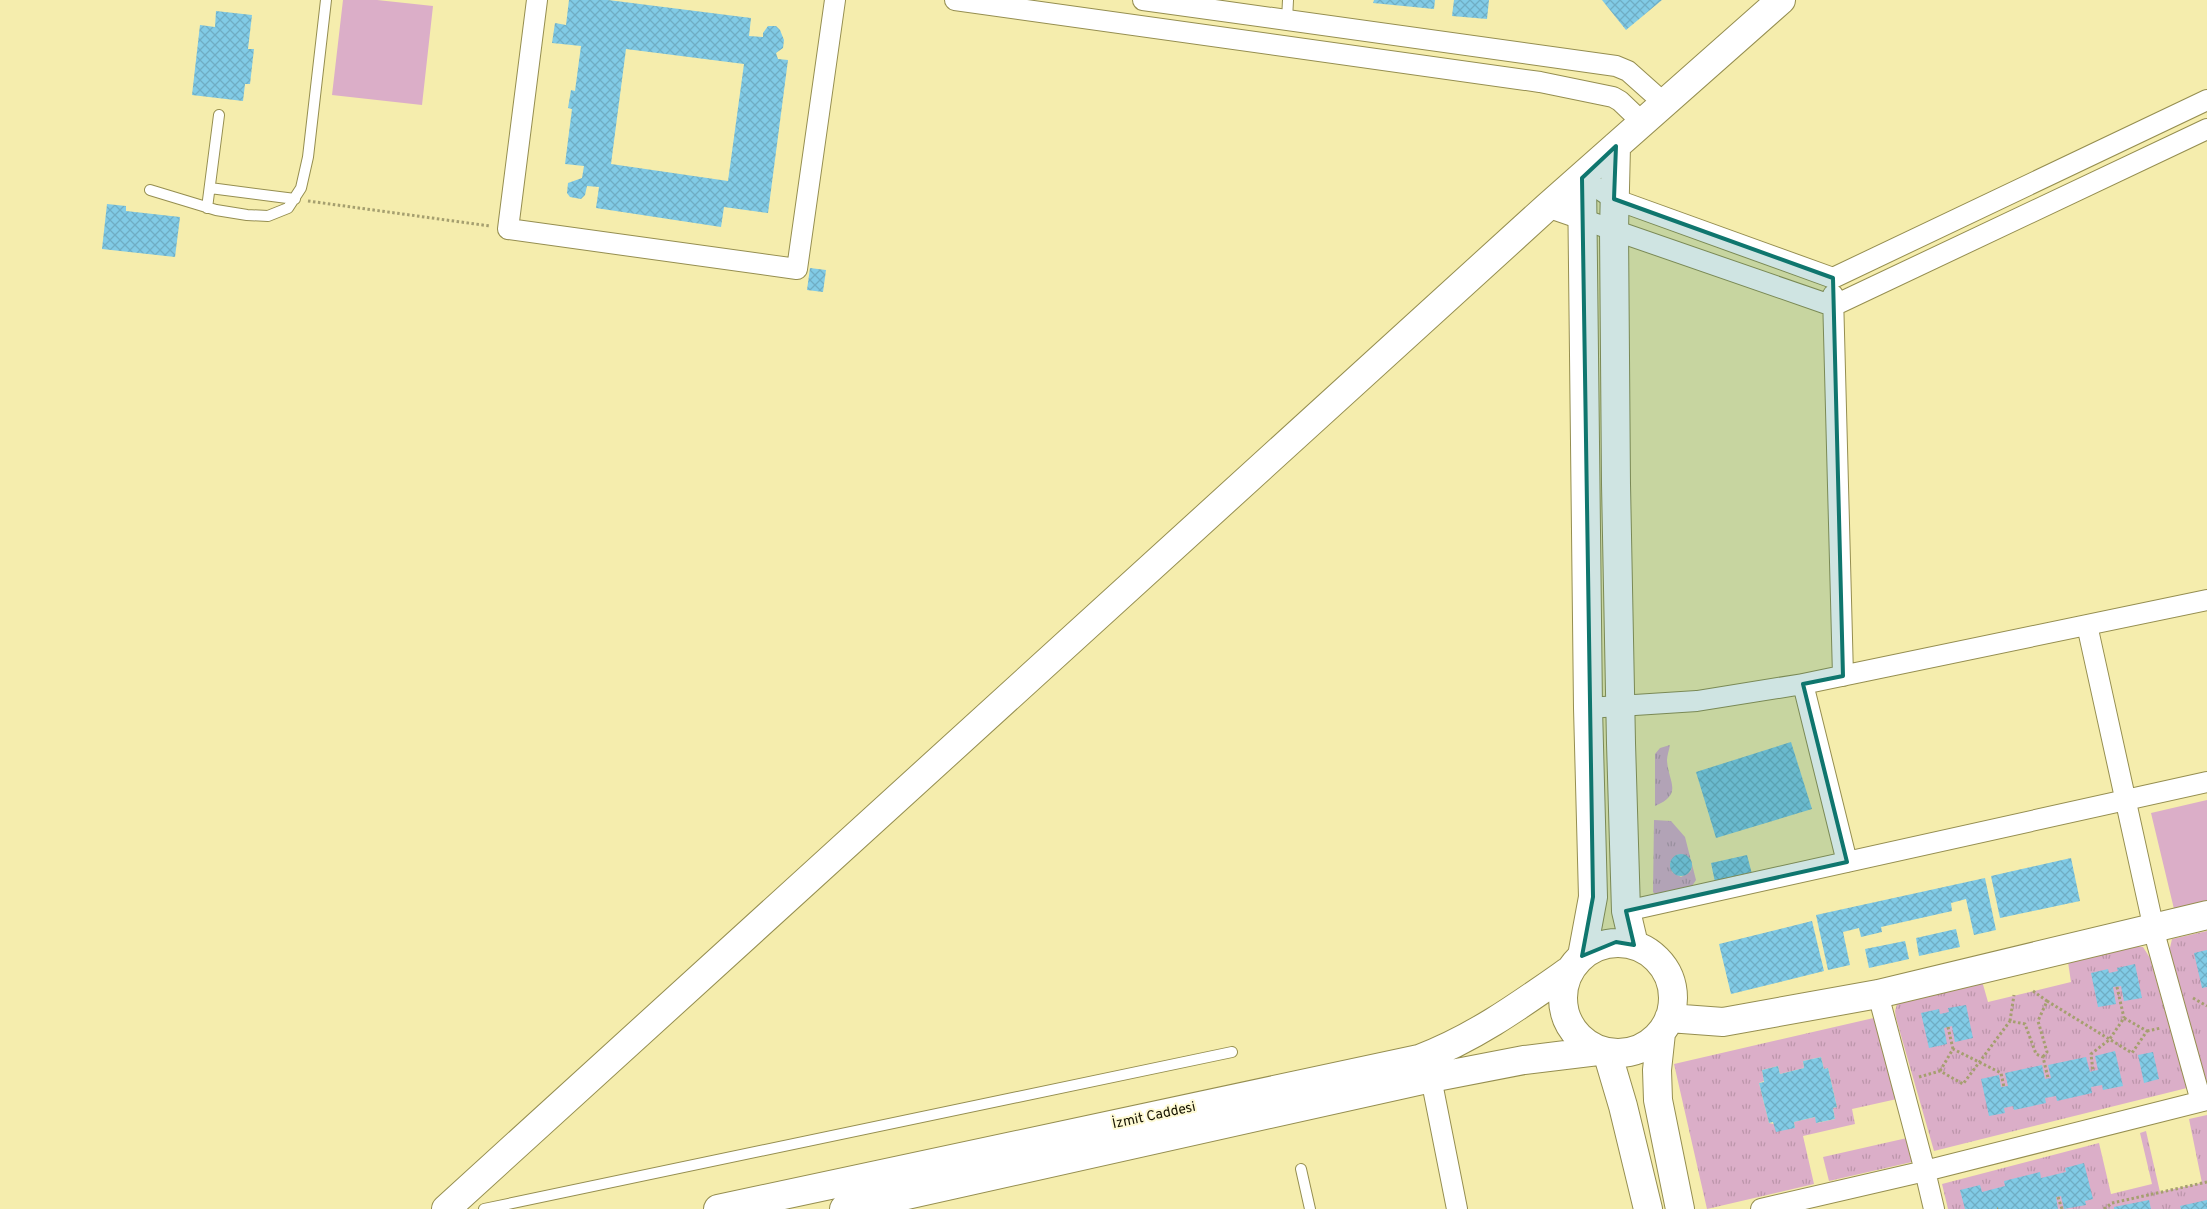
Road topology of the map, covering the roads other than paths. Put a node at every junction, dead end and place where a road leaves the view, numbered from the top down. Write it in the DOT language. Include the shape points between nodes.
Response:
graph roads {
  1 [pos="326,0"];
  2 [pos="537,0"];
  3 [pos="835,0"];
  4 [pos="955,0"];
  5 [pos="1143,0"];
  6 [pos="1288,0"];
  7 [pos="1782,0"];
  8 [pos="1287,20"];
  9 [pos="2207,100"];
  10 [pos="1665,104"];
  11 [pos="218,115"];
  12 [pos="1643,123"];
  13 [pos="2207,129"];
  14 [pos="1616,146"];
  15 [pos="1582,178"];
  16 [pos="210,188"];
  17 [pos="150,190"];
  18 [pos="295,199"];
  19 [pos="1614,199"];
  20 [pos="1547,207"];
  21 [pos="207,208"];
  22 [pos="1582,219"];
  23 [pos="1614,230"];
  24 [pos="1832,278"];
  25 [pos="1833,306"];
  26 [pos="2207,600"];
  27 [pos="2087,625"];
  28 [pos="1843,676"];
  29 [pos="1803,684"];
  30 [pos="1621,707"];
  31 [pos="1588,708"];
  32 [pos="2207,782"];
  33 [pos="2124,802"];
  34 [pos="1847,862"];
  35 [pos="1626,910"];
  36 [pos="2207,915"];
  37 [pos="2153,928"];
  38 [pos="1634,945"];
  39 [pos="1576,963"];
  40 [pos="1878,994"];
  41 [pos="1665,1025"];
  42 [pos="1232,1052"];
  43 [pos="1602,1052"];
  44 [pos="1431,1078"];
  45 [pos="2204,1100"];
  46 [pos="538,1124"];
  47 [pos="1301,1168"];
  48 [pos="1926,1171"];
  49 [pos="852,1208"];
  50 [pos="446,1209"];
  51 [pos="466,1209"];
  52 [pos="484,1209"];
  53 [pos="718,1209"];
  54 [pos="1310,1209"];
  55 [pos="1457,1209"];
  56 [pos="1648,1209"];
  57 [pos="1680,1209"];
  58 [pos="1761,1209"];
  59 [pos="1934,1209"];
  1 -- 18 [label="lane" via="308,158"];
  2 -- 3 [label="street" via="508,228 797,270"];
  4 -- 12 [label="street" via="1540,82 1613,98"];
  5 -- 8 [label="street"];
  6 -- 8 [label="lane"];
  7 -- 10 [label="street"];
  8 -- 10 [label="street" via="1616,66 1628,71"];
  9 -- 24 [label="street"];
  10 -- 12 [label="street"];
  11 -- 16 [label="lane"];
  12 -- 14 [label="street"];
  13 -- 25 [label="street"];
  14 -- 15 [label="street"];
  14 -- 19 [label="street"];
  15 -- 19 [label="street"];
  15 -- 20 [label="street"];
  15 -- 22 [label="street"];
  16 -- 18 [label="lane"];
  16 -- 21 [label="lane"];
  17 -- 21 [label="lane"];
  18 -- 21 [label="lane" via="288,208 268,216"];
  19 -- 23 [label="street"];
  19 -- 24 [label="street"];
  20 -- 22 [label="street"];
  20 -- 46 [label="street"];
  22 -- 23 [label="street"];
  22 -- 31 [label="street"];
  23 -- 25 [label="street"];
  23 -- 30 [label="street"];
  24 -- 25 [label="street"];
  25 -- 28 [label="street"];
  26 -- 27 [label="street"];
  27 -- 28 [label="street"];
  27 -- 33 [label="street"];
  28 -- 29 [label="street"];
  29 -- 30 [label="street" via="1697,701"];
  29 -- 34 [label="street"];
  30 -- 31 [label="street"];
  30 -- 35 [label="street"];
  31 -- 39 [label="street" via="1593,897"];
  32 -- 33 [label="street"];
  33 -- 34 [label="street"];
  33 -- 37 [label="street"];
  34 -- 35 [label="street"];
  35 -- 38 [label="street"];
  36 -- 37 [label="street"];
  37 -- 40 [label="street"];
  37 -- 45 [label="street"];
  38 -- 39 [label="street, İzmit Caddesi" via="1616,942 1598,946"];
  38 -- 41 [label="street, İzmit Caddesi" via="1650,953 1663,966 1671,982 1673,1000"];
  39 -- 43 [label="street" via="1564,985 1566,1017 1574,1032"];
  39 -- 53 [label="street, İzmit Caddesi" via="1518,1006 1468,1037 1419,1058"];
  40 -- 41 [label="street" via="1723,1022"];
  40 -- 48 [label="street"];
  41 -- 43 [label="street, İzmit Caddesi" via="1649,1044 1634,1051"];
  41 -- 57 [label="street" via="1656,1070 1658,1100"];
  42 -- 52 [label="lane"];
  43 -- 44 [label="street, İzmit Caddesi" via="1524,1060"];
  43 -- 56 [label="street" via="1623,1106"];
  44 -- 49 [label="street, İzmit Caddesi"];
  44 -- 55 [label="street"];
  45 -- 48 [label="street"];
  46 -- 50 [label="street"];
  46 -- 51 [label="street"];
  47 -- 54 [label="lane"];
  48 -- 58 [label="street"];
  48 -- 59 [label="street"];
}
